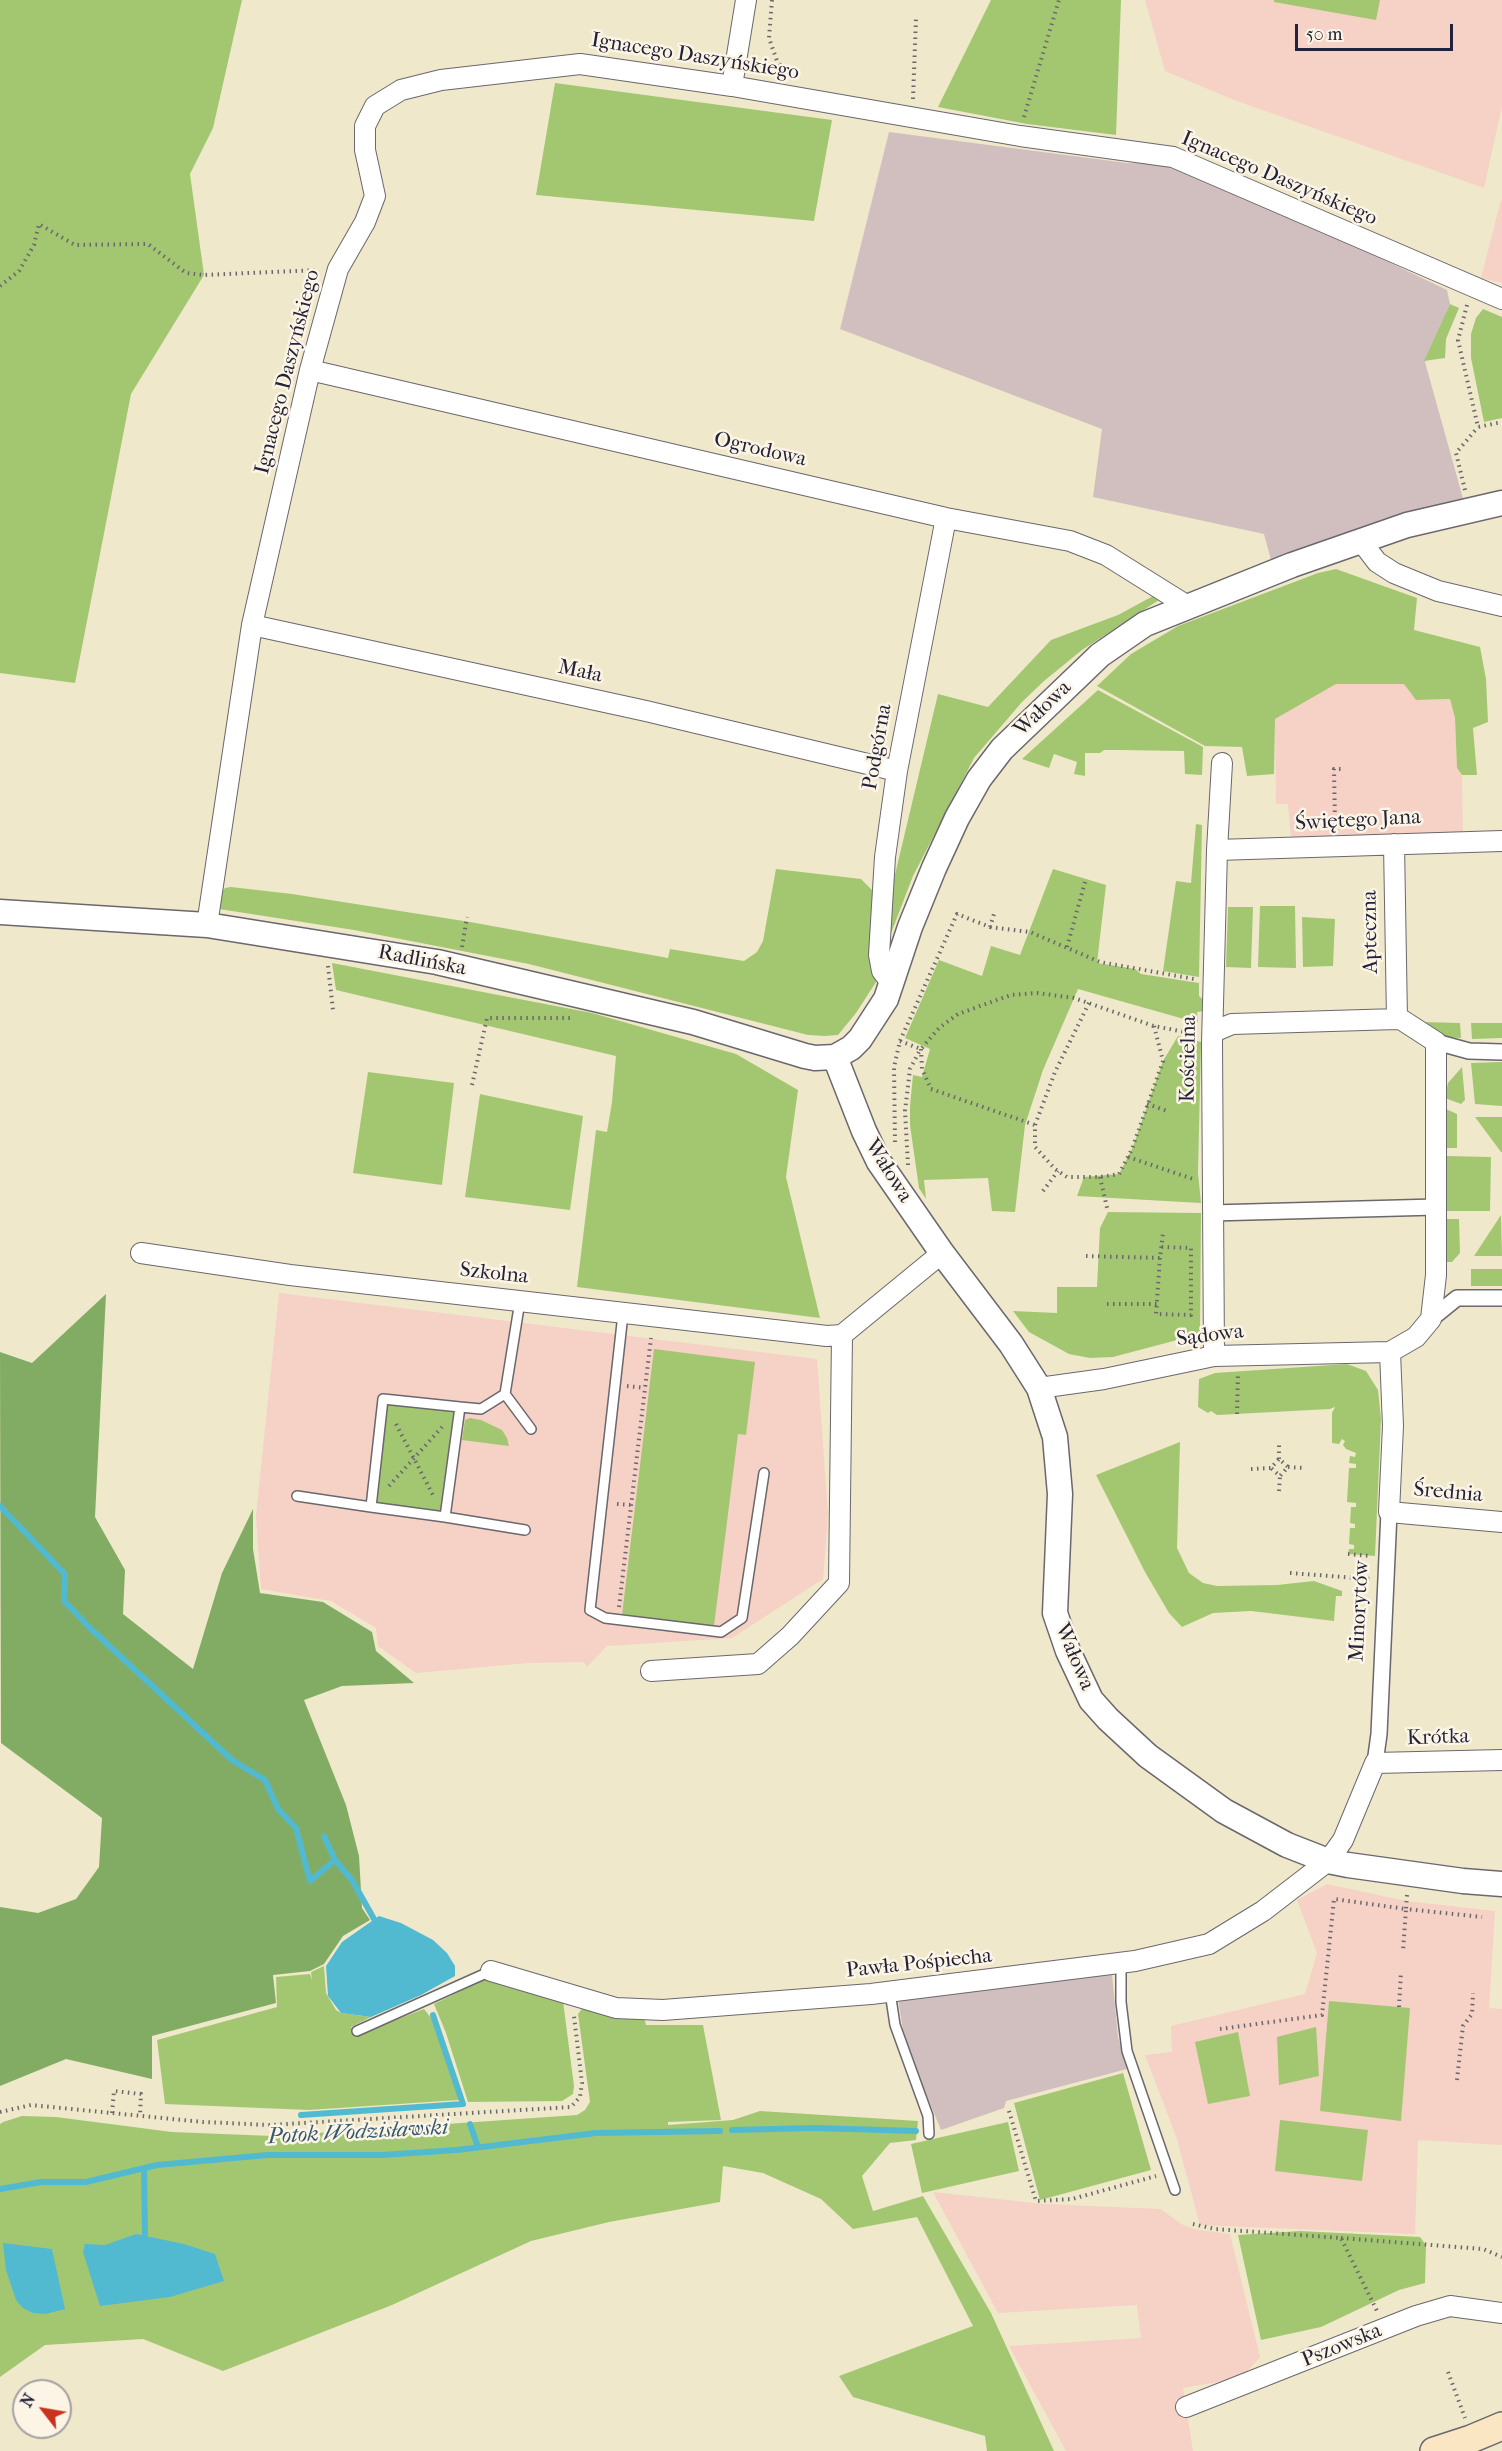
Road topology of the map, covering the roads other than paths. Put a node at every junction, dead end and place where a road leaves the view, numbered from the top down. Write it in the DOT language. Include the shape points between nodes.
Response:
graph roads {
  1 [pos="746,0"];
  2 [pos="732,86"];
  3 [pos="1502,299"];
  4 [pos="310,370"];
  5 [pos="1502,503"];
  6 [pos="946,518"];
  7 [pos="1360,541"];
  8 [pos="1186,605"];
  9 [pos="1502,606"];
  10 [pos="252,625"];
  11 [pos="1222,763"];
  12 [pos="897,771"];
  13 [pos="1502,841"];
  14 [pos="1394,844"];
  15 [pos="1217,850"];
  16 [pos="0,912"];
  17 [pos="207,925"];
  18 [pos="892,984"];
  19 [pos="1397,1019"];
  20 [pos="1205,1033"];
  21 [pos="1436,1042"];
  22 [pos="1502,1052"];
  23 [pos="835,1057"];
  24 [pos="1436,1207"];
  25 [pos="1212,1213"];
  26 [pos="141,1253"];
  27 [pos="942,1253"];
  28 [pos="1502,1298"];
  29 [pos="520,1301"];
  30 [pos="623,1314"];
  31 [pos="1431,1319"];
  32 [pos="842,1335"];
  33 [pos="1390,1352"];
  34 [pos="1214,1356"];
  35 [pos="1039,1388"];
  36 [pos="505,1394"];
  37 [pos="460,1407"];
  38 [pos="531,1429"];
  39 [pos="764,1473"];
  40 [pos="297,1496"];
  41 [pos="371,1507"];
  42 [pos="1389,1512"];
  43 [pos="445,1517"];
  44 [pos="1502,1522"];
  45 [pos="525,1530"];
  46 [pos="651,1671"];
  47 [pos="1502,1760"];
  48 [pos="1375,1763"];
  49 [pos="1328,1860"];
  50 [pos="1502,1884"];
  51 [pos="1121,1963"];
  52 [pos="491,1971"];
  53 [pos="891,1992"];
  54 [pos="357,2031"];
  55 [pos="929,2134"];
  56 [pos="1174,2190"];
  57 [pos="1502,2313"];
  58 [pos="1186,2407"];
  59 [pos="1502,2426"];
  60 [pos="1434,2451"];
  1 -- 2 [label="street"];
  2 -- 3 [label="street, Ignacego Daszyńskiego" via="1020,136 1173,157"];
  2 -- 4 [label="street, Ignacego Daszyńskiego" via="580,64 441,80 401,90 375,106 365,126 365,150 375,196 338,269"];
  4 -- 6 [label="street, Ogrodowa"];
  4 -- 10 [label="street, Ignacego Daszyńskiego"];
  5 -- 7 [label="street, Wałowa" via="1407,525"];
  6 -- 8 [label="street, Ogrodowa" via="1070,541 1106,555"];
  6 -- 12 [label="street, Podgórna"];
  7 -- 8 [label="street, Wałowa"];
  7 -- 9 [label="street" via="1377,562 1395,573 1438,591"];
  8 -- 18 [label="street, Wałowa" via="1145,624 1100,655 996,756 952,828 910,927"];
  10 -- 12 [label="street, Mała" via="646,711"];
  10 -- 17 [label="street, Ignacego Daszyńskiego"];
  11 -- 15 [label="street, Kościelna"];
  12 -- 18 [label="street, Podgórna" via="885,857 879,955 882,971"];
  13 -- 14 [label="street, Świętego Jana"];
  14 -- 15 [label="street, Świętego Jana"];
  14 -- 19 [label="street, Apteczna"];
  15 -- 20 [label="street, Kościelna"];
  16 -- 17 [label="street, Radlińska"];
  17 -- 23 [label="street, Radlińska" via="437,962 693,1022 805,1056"];
  18 -- 23 [label="street, Wałowa" via="860,1039"];
  19 -- 20 [label="street" via="1232,1024"];
  19 -- 21 [label="street"];
  20 -- 25 [label="street, Kościelna"];
  21 -- 22 [label="street" via="1469,1051"];
  21 -- 24 [label="street"];
  23 -- 27 [label="street, Wałowa" via="879,1162"];
  24 -- 25 [label="street"];
  24 -- 31 [label="street" via="1436,1275"];
  25 -- 34 [label="street, Kościelna"];
  26 -- 29 [label="street, Szkolna" via="290,1275"];
  27 -- 32 [label="street"];
  27 -- 35 [label="street, Wałowa"];
  28 -- 31 [label="street" via="1457,1298"];
  29 -- 30 [label="street, Szkolna"];
  29 -- 36 [label="lane"];
  30 -- 32 [label="street, Szkolna"];
  30 -- 39 [label="lane" via="590,1610 605,1618 720,1632 742,1618"];
  31 -- 33 [label="street" via="1416,1337"];
  32 -- 46 [label="street" via="840,1583 758,1664"];
  33 -- 34 [label="street, Sądowa"];
  33 -- 42 [label="street, Minorytów" via="1393,1426"];
  34 -- 35 [label="street, Sądowa"];
  35 -- 49 [label="street, Wałowa" via="1055,1437 1060,1494 1055,1613 1092,1700 1148,1756 1201,1795 1265,1834"];
  36 -- 37 [label="lane" via="481,1409"];
  36 -- 38 [label="lane"];
  37 -- 41 [label="lane" via="383,1399"];
  37 -- 43 [label="lane"];
  40 -- 41 [label="lane"];
  41 -- 43 [label="lane"];
  42 -- 44 [label="street, Średnia"];
  42 -- 48 [label="street, Minorytów"];
  43 -- 45 [label="lane"];
  47 -- 48 [label="street, Krótka"];
  48 -- 49 [label="street, Minorytów" via="1343,1840"];
  49 -- 50 [label="street, Wałowa"];
  49 -- 51 [label="street, Pawła Pośpiecha" via="1263,1911 1209,1944"];
  51 -- 53 [label="street, Pawła Pośpiecha"];
  51 -- 56 [label="lane" via="1127,2051"];
  52 -- 53 [label="street, Pawła Pośpiecha" via="616,2008 663,2010"];
  52 -- 54 [label="lane"];
  53 -- 55 [label="lane" via="895,2025 928,2116"];
  57 -- 58 [label="street, Pszowska" via="1450,2306 1416,2316"];
  59 -- 60 [label="main road"];
}
